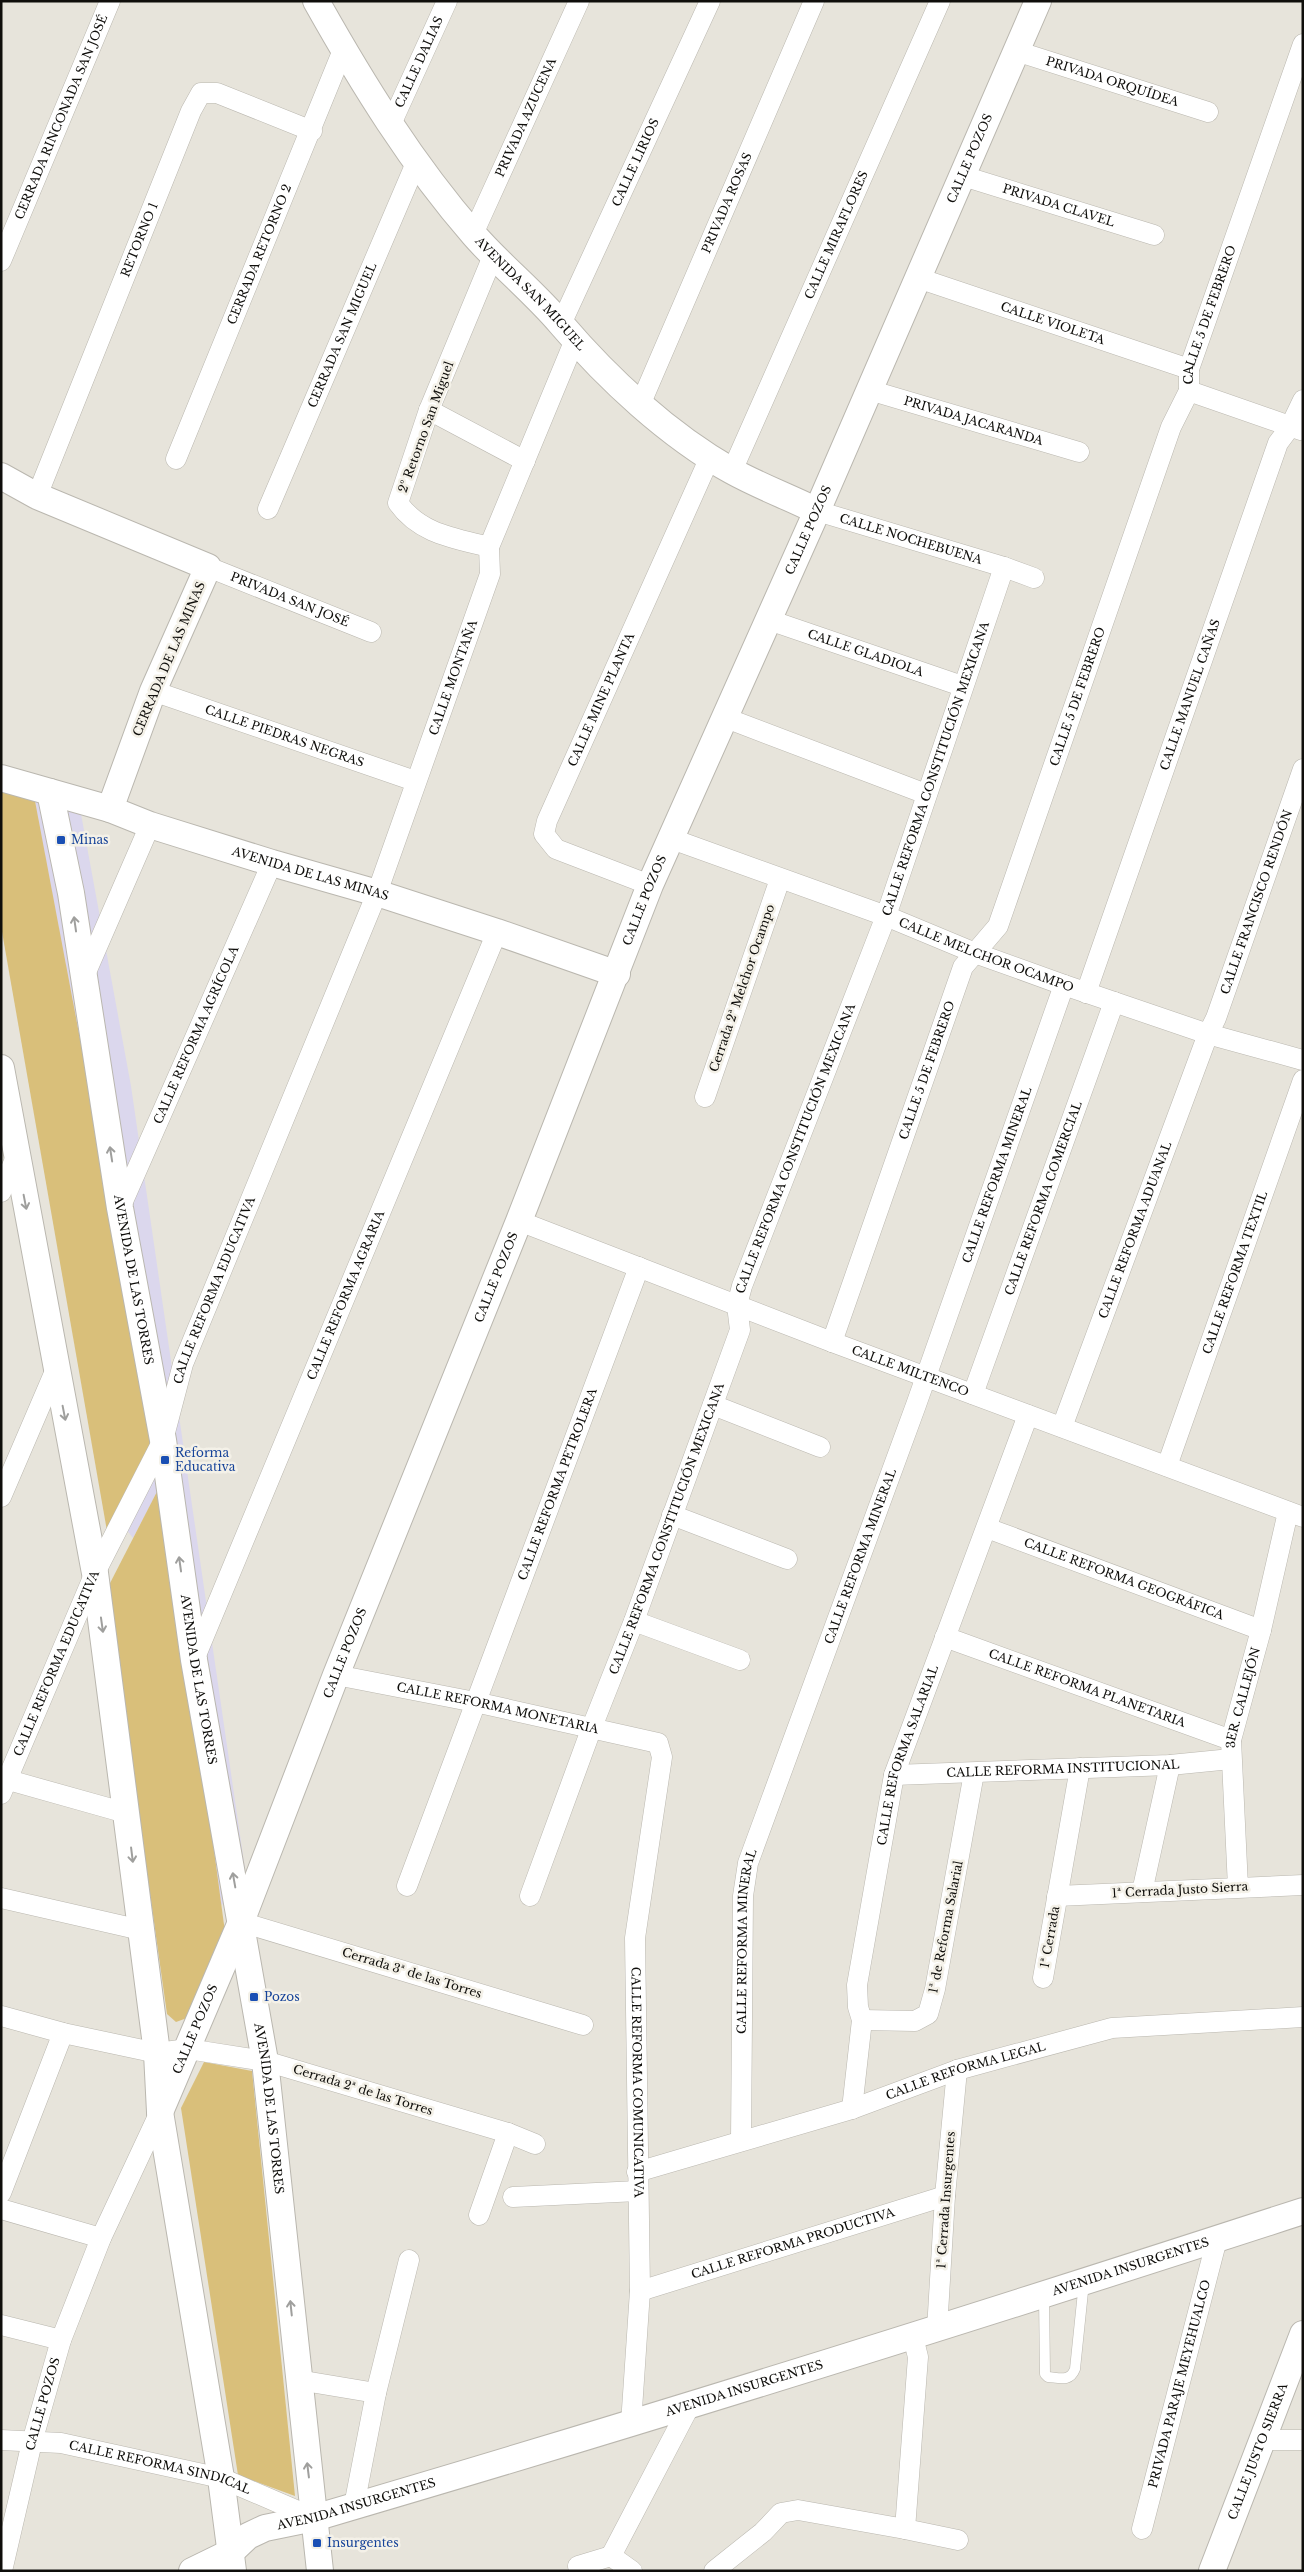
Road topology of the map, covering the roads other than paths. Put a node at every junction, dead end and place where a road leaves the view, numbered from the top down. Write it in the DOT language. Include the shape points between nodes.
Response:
graph roads {
  1 [pos="110,1"];
  2 [pos="316,1"];
  3 [pos="447,1"];
  4 [pos="579,1"];
  5 [pos="710,1"];
  6 [pos="814,1"];
  7 [pos="940,1"];
  8 [pos="1038,1"];
  9 [pos="1303,44"];
  10 [pos="343,50"];
  11 [pos="1016,51"];
  12 [pos="1208,112"];
  13 [pos="391,124"];
  14 [pos="312,131"];
  15 [pos="416,163"];
  16 [pos="962,176"];
  17 [pos="473,234"];
  18 [pos="1154,235"];
  19 [pos="493,256"];
  20 [pos="1,261"];
  21 [pos="918,278"];
  22 [pos="568,333"];
  23 [pos="1189,369"];
  24 [pos="869,390"];
  25 [pos="1189,391"];
  26 [pos="1303,400"];
  27 [pos="640,405"];
  28 [pos="430,410"];
  29 [pos="1297,429"];
  30 [pos="1079,452"];
  31 [pos="710,457"];
  32 [pos="176,458"];
  33 [pos="525,461"];
  34 [pos="732,471"];
  35 [pos="1,476"];
  36 [pos="37,496"];
  37 [pos="268,509"];
  38 [pos="817,511"];
  39 [pos="488,547"];
  40 [pos="208,567"];
  41 [pos="1004,567"];
  42 [pos="1034,578"];
  43 [pos="769,620"];
  44 [pos="371,632"];
  45 [pos="962,686"];
  46 [pos="153,691"];
  47 [pos="726,718"];
  48 [pos="1303,769"];
  49 [pos="1,778"];
  50 [pos="416,781"];
  51 [pos="50,792"];
  52 [pos="926,794"];
  53 [pos="110,809"];
  54 [pos="150,825"];
  55 [pos="672,839"];
  56 [pos="272,864"];
  57 [pos="780,879"];
  58 [pos="650,885"];
  59 [pos="376,893"];
  60 [pos="886,916"];
  61 [pos="498,932"];
  62 [pos="975,953"];
  63 [pos="617,974"];
  64 [pos="83,980"];
  65 [pos="1064,985"];
  66 [pos="1086,993"];
  67 [pos="1114,1002"];
  68 [pos="1208,1034"];
  69 [pos="1303,1060"];
  70 [pos="1,1068"];
  71 [pos="1303,1080"];
  72 [pos="705,1097"];
  73 [pos="16,1157"];
  74 [pos="1,1192"];
  75 [pos="120,1208"];
  76 [pos="520,1221"];
  77 [pos="639,1267"];
  78 [pos="737,1305"];
  79 [pos="832,1342"];
  80 [pos="56,1369"];
  81 [pos="925,1376"];
  82 [pos="973,1394"];
  83 [pos="713,1405"];
  84 [pos="1028,1415"];
  85 [pos="1062,1427"];
  86 [pos="163,1440"];
  87 [pos="820,1448"];
  88 [pos="1167,1466"];
  89 [pos="1,1497"];
  90 [pos="1295,1514"];
  91 [pos="672,1515"];
  92 [pos="987,1528"];
  93 [pos="787,1559"];
  94 [pos="95,1573"];
  95 [pos="634,1621"];
  96 [pos="1261,1630"];
  97 [pos="945,1637"];
  98 [pos="194,1660"];
  99 [pos="740,1660"];
  100 [pos="336,1675"];
  101 [pos="475,1702"];
  102 [pos="592,1727"];
  103 [pos="658,1743"];
  104 [pos="1231,1750"];
  105 [pos="1170,1765"];
  106 [pos="1080,1768"];
  107 [pos="974,1773"];
  108 [pos="894,1775"];
  109 [pos="3,1784"];
  110 [pos="126,1813"];
  111 [pos="1303,1885"];
  112 [pos="407,1886"];
  113 [pos="1238,1887"];
  114 [pos="1142,1892"];
  115 [pos="530,1896"];
  116 [pos="1057,1896"];
  117 [pos="1,1898"];
  118 [pos="242,1922"];
  119 [pos="141,1930"];
  120 [pos="1043,1978"];
  121 [pos="1,2016"];
  122 [pos="1303,2017"];
  123 [pos="862,2020"];
  124 [pos="583,2025"];
  125 [pos="62,2033"];
  126 [pos="188,2049"];
  127 [pos="157,2052"];
  128 [pos="265,2061"];
  129 [pos="958,2070"];
  130 [pos="852,2110"];
  131 [pos="160,2112"];
  132 [pos="508,2133"];
  133 [pos="742,2141"];
  134 [pos="535,2144"];
  135 [pos="637,2181"];
  136 [pos="1,2193"];
  137 [pos="945,2196"];
  138 [pos="513,2197"];
  139 [pos="1,2209"];
  140 [pos="1303,2211"];
  141 [pos="480,2215"];
  142 [pos="101,2238"];
  143 [pos="1217,2239"];
  144 [pos="409,2260"];
  145 [pos="1084,2281"];
  146 [pos="640,2292"];
  147 [pos="1044,2295"];
  148 [pos="1,2325"];
  149 [pos="937,2330"];
  150 [pos="1303,2334"];
  151 [pos="912,2337"];
  152 [pos="61,2340"];
  153 [pos="298,2380"];
  154 [pos="376,2393"];
  155 [pos="689,2407"];
  156 [pos="631,2424"];
  157 [pos="1,2440"];
  158 [pos="1264,2440"];
  159 [pos="1303,2440"];
  160 [pos="32,2442"];
  161 [pos="221,2478"];
  162 [pos="354,2506"];
  163 [pos="314,2518"];
  164 [pos="905,2529"];
  165 [pos="1142,2529"];
  166 [pos="958,2540"];
  167 [pos="611,2556"];
  168 [pos="232,2562"];
  169 [pos="578,2566"];
  170 [pos="2,2568"];
  171 [pos="192,2571"];
  172 [pos="320,2571"];
  173 [pos="632,2571"];
  174 [pos="714,2571"];
  175 [pos="1212,2571"];
  1 -- 20 [label="street, CERRADA RINCONADA SAN JOSÉ"];
  2 -- 10 [label="street, AVENIDA SAN MIGUEL"];
  3 -- 13 [label="street, CALLE DALIAS"];
  4 -- 17 [label="street, PRIVADA AZUCENA"];
  5 -- 22 [label="street, CALLE LIRIOS"];
  6 -- 27 [label="street, PRIVADA ROSAS"];
  7 -- 34 [label="street, CALLE MIRAFLORES"];
  8 -- 11 [label="street, CALLE POZOS"];
  9 -- 23 [label="street, CALLE 5 DE FEBRERO"];
  10 -- 13 [label="street, AVENIDA SAN MIGUEL"];
  10 -- 14 [label="street, CERRADA RETORNO 2"];
  11 -- 12 [label="street, PRIVADA ORQUÍDEA"];
  11 -- 16 [label="street, CALLE POZOS"];
  13 -- 15 [label="street, AVENIDA SAN MIGUEL"];
  14 -- 32 [label="street, CERRADA RETORNO 2"];
  14 -- 36 [label="street, RETORNO 1" via="217,93 201,93"];
  15 -- 17 [label="street, AVENIDA SAN MIGUEL"];
  15 -- 37 [label="street, CERRADA SAN MIGUEL"];
  16 -- 18 [label="street, PRIVADA CLAVEL"];
  16 -- 21 [label="street, CALLE POZOS"];
  17 -- 19 [label="street, AVENIDA SAN MIGUEL"];
  19 -- 22 [label="street, AVENIDA SAN MIGUEL"];
  19 -- 28 [label="street, 2º Retorno San Miguel"];
  21 -- 23 [label="street, CALLE VIOLETA"];
  21 -- 24 [label="street, CALLE POZOS"];
  22 -- 27 [label="street, AVENIDA SAN MIGUEL"];
  22 -- 33 [label="street"];
  23 -- 25 [label="street, CALLE 5 DE FEBRERO"];
  24 -- 30 [label="street, PRIVADA JACARANDA"];
  24 -- 38 [label="street, CALLE POZOS"];
  25 -- 29 [label="street"];
  25 -- 62 [label="street, CALLE 5 DE FEBRERO" via="1171,428 998,926"];
  26 -- 29 [label="street, CALLE MANUEL CAÑAS"];
  27 -- 31 [label="street, AVENIDA SAN MIGUEL"];
  28 -- 33 [label="street"];
  28 -- 39 [label="street, 2º Retorno San Miguel" via="398,503 409,518 439,535"];
  29 -- 66 [label="street, CALLE MANUEL CAÑAS" via="1278,443"];
  31 -- 34 [label="street, AVENIDA SAN MIGUEL"];
  31 -- 58 [label="street, CALLE MINE PLANTA" via="547,820 544,834 556,849"];
  33 -- 39 [label="street"];
  34 -- 38 [label="street, AVENIDA SAN MIGUEL"];
  35 -- 36 [label="street"];
  36 -- 40 [label="street"];
  38 -- 41 [label="street, CALLE NOCHEBUENA"];
  38 -- 43 [label="street, CALLE POZOS"];
  39 -- 50 [label="street, CALLE MONTAÑA" via="490,574"];
  40 -- 44 [label="street, PRIVADA SAN JOSÉ"];
  40 -- 46 [label="street, CERRADA DE LAS MINAS"];
  41 -- 42 [label="street, CALLE NOCHEBUENA"];
  41 -- 45 [label="street, CALLE REFORMA CONSTITUCIÓN MEXICANA"];
  43 -- 45 [label="street, CALLE GLADIOLA"];
  43 -- 47 [label="street, CALLE POZOS"];
  45 -- 52 [label="street, CALLE REFORMA CONSTITUCIÓN MEXICANA"];
  46 -- 50 [label="street, CALLE PIEDRAS NEGRAS"];
  46 -- 53 [label="street, CERRADA DE LAS MINAS"];
  47 -- 52 [label="street"];
  47 -- 55 [label="street, CALLE POZOS"];
  48 -- 68 [label="street, CALLE FRANCISCO RENDÓN"];
  49 -- 51 [label="street, AVENIDA DE LAS MINAS"];
  50 -- 59 [label="street, CALLE REFORMA EDUCATIVA"];
  51 -- 53 [label="street, AVENIDA DE LAS MINAS"];
  64 -- 51 [label="street, AVENIDA DE LAS TORRES, one-way" via="71,893"];
  52 -- 60 [label="street, CALLE REFORMA CONSTITUCIÓN MEXICANA"];
  53 -- 54 [label="street, AVENIDA DE LAS MINAS"];
  54 -- 56 [label="street, AVENIDA DE LAS MINAS"];
  54 -- 64 [label="street"];
  55 -- 57 [label="street, CALLE MELCHOR OCAMPO"];
  55 -- 58 [label="street, CALLE POZOS"];
  56 -- 59 [label="street, AVENIDA DE LAS MINAS"];
  56 -- 75 [label="street, CALLE REFORMA AGRÍCOLA"];
  57 -- 60 [label="street, CALLE MELCHOR OCAMPO"];
  57 -- 72 [label="street, Cerrada 2ª Melchor Ocampo"];
  58 -- 63 [label="street, CALLE POZOS"];
  59 -- 61 [label="street, AVENIDA DE LAS MINAS"];
  59 -- 86 [label="street, CALLE REFORMA EDUCATIVA" via="183,1364"];
  60 -- 62 [label="street, CALLE MELCHOR OCAMPO"];
  60 -- 78 [label="street, CALLE REFORMA CONSTITUCIÓN MEXICANA"];
  61 -- 63 [label="street, AVENIDA DE LAS MINAS"];
  61 -- 98 [label="street, CALLE REFORMA AGRARIA"];
  62 -- 65 [label="street, CALLE MELCHOR OCAMPO"];
  62 -- 79 [label="street, CALLE 5 DE FEBRERO" via="964,967"];
  63 -- 76 [label="street, CALLE POZOS"];
  75 -- 64 [label="street, AVENIDA DE LAS TORRES, one-way"];
  65 -- 66 [label="street, CALLE MELCHOR OCAMPO"];
  65 -- 81 [label="street, CALLE REFORMA MINERAL"];
  66 -- 67 [label="street, CALLE MELCHOR OCAMPO"];
  67 -- 68 [label="street, CALLE MELCHOR OCAMPO"];
  67 -- 82 [label="street, CALLE REFORMA COMERCIAL"];
  68 -- 69 [label="street, CALLE MELCHOR OCAMPO"];
  68 -- 85 [label="street, CALLE REFORMA ADUANAL"];
  70 -- 73 [label="street"];
  71 -- 88 [label="street, CALLE REFORMA TEXTIL"];
  73 -- 74 [label="street"];
  73 -- 80 [label="street, one-way"];
  75 -- 86 [label="street, AVENIDA DE LAS TORRES"];
  76 -- 77 [label="street, CALLE MILTENCO"];
  76 -- 100 [label="street, CALLE POZOS"];
  77 -- 78 [label="street, CALLE MILTENCO"];
  77 -- 101 [label="street, CALLE REFORMA PETROLERA"];
  78 -- 79 [label="street, CALLE MILTENCO"];
  78 -- 83 [label="street, CALLE REFORMA CONSTITUCIÓN MEXICANA" via="740,1330"];
  79 -- 81 [label="street, CALLE MILTENCO"];
  80 -- 89 [label="street"];
  80 -- 94 [label="street, one-way"];
  81 -- 82 [label="street, CALLE MILTENCO"];
  81 -- 133 [label="street, CALLE REFORMA MINERAL" via="748,1864 743,1896"];
  82 -- 84 [label="street, CALLE MILTENCO"];
  83 -- 87 [label="street"];
  83 -- 91 [label="street, CALLE REFORMA CONSTITUCIÓN MEXICANA"];
  84 -- 85 [label="street, CALLE MILTENCO"];
  84 -- 92 [label="street, CALLE REFORMA SALARIAL"];
  85 -- 88 [label="street, CALLE MILTENCO"];
  86 -- 94 [label="street, CALLE REFORMA EDUCATIVA"];
  98 -- 86 [label="street, AVENIDA DE LAS TORRES, one-way"];
  88 -- 90 [label="street, CALLE MILTENCO"];
  90 -- 96 [label="street, 3ER. CALLEJÓN"];
  91 -- 93 [label="street"];
  91 -- 95 [label="street, CALLE REFORMA CONSTITUCIÓN MEXICANA"];
  92 -- 96 [label="street, CALLE REFORMA GEOGRÁFICA"];
  92 -- 97 [label="street, CALLE REFORMA SALARIAL"];
  94 -- 109 [label="street, CALLE REFORMA EDUCATIVA"];
  94 -- 110 [label="street, one-way"];
  95 -- 99 [label="street"];
  95 -- 102 [label="street, CALLE REFORMA CONSTITUCIÓN MEXICANA"];
  96 -- 104 [label="street, 3ER. CALLEJÓN"];
  97 -- 104 [label="street, CALLE REFORMA PLANETARIA"];
  97 -- 108 [label="street, CALLE REFORMA SALARIAL"];
  118 -- 98 [label="street, AVENIDA DE LAS TORRES, one-way"];
  100 -- 101 [label="street, CALLE REFORMA MONETARIA"];
  100 -- 118 [label="street, CALLE POZOS"];
  101 -- 102 [label="street, CALLE REFORMA MONETARIA"];
  101 -- 112 [label="street, CALLE REFORMA PETROLERA"];
  102 -- 103 [label="street, CALLE REFORMA MONETARIA"];
  102 -- 115 [label="street, CALLE REFORMA CONSTITUCIÓN MEXICANA"];
  103 -- 135 [label="street, CALLE REFORMA COMUNICATIVA" via="662,1757 635,1938"];
  104 -- 105 [label="street, CALLE REFORMA INSTITUCIONAL"];
  104 -- 113 [label="street, 3ER. CALLEJÓN"];
  105 -- 106 [label="street, CALLE REFORMA INSTITUCIONAL"];
  105 -- 114 [label="street"];
  106 -- 107 [label="street, CALLE REFORMA INSTITUCIONAL"];
  106 -- 116 [label="street, 1ª Cerrada"];
  107 -- 108 [label="street, CALLE REFORMA INSTITUCIONAL"];
  107 -- 123 [label="street, 1ª de Reforma Salarial" via="928,2014 915,2021"];
  108 -- 123 [label="street, CALLE REFORMA SALARIAL" via="857,1985"];
  109 -- 110 [label="street"];
  110 -- 119 [label="street, one-way"];
  111 -- 113 [label="street, 1ª Cerrada Justo Sierra"];
  113 -- 114 [label="street, 1ª Cerrada Justo Sierra"];
  114 -- 116 [label="street, 1ª Cerrada Justo Sierra"];
  116 -- 120 [label="street, 1ª Cerrada"];
  117 -- 119 [label="street"];
  118 -- 124 [label="street, Cerrada 3ª de las Torres"];
  118 -- 126 [label="street, CALLE POZOS"];
  118 -- 128 [label="street, AVENIDA DE LAS TORRES"];
  119 -- 127 [label="street"];
  121 -- 125 [label="street, Cerrada 2ª de las Torres"];
  122 -- 129 [label="street, CALLE REFORMA LEGAL" via="1112,2028"];
  123 -- 130 [label="street, CALLE REFORMA SALARIAL"];
  125 -- 127 [label="street, Cerrada 2ª de las Torres"];
  125 -- 136 [label="street"];
  126 -- 127 [label="street, Cerrada 2ª de las Torres"];
  126 -- 128 [label="street, Cerrada 2ª de las Torres"];
  126 -- 131 [label="street, CALLE POZOS"];
  127 -- 131 [label="street"];
  128 -- 132 [label="street, Cerrada 2ª de las Torres"];
  153 -- 128 [label="street, AVENIDA DE LAS TORRES, one-way"];
  129 -- 130 [label="street, CALLE REFORMA LEGAL"];
  129 -- 137 [label="street, 1ª Cerrada Insurgentes"];
  130 -- 133 [label="street, CALLE REFORMA LEGAL"];
  131 -- 142 [label="street, CALLE POZOS"];
  131 -- 161 [label="street"];
  132 -- 134 [label="street, Cerrada 2ª de las Torres"];
  132 -- 141 [label="street"];
  133 -- 135 [label="street, CALLE REFORMA LEGAL"];
  135 -- 138 [label="street, CALLE REFORMA LEGAL"];
  135 -- 146 [label="street, CALLE REFORMA COMUNICATIVA"];
  137 -- 146 [label="street, CALLE REFORMA PRODUCTIVA"];
  137 -- 149 [label="street, 1ª Cerrada Insurgentes"];
  139 -- 142 [label="street"];
  140 -- 143 [label="street, AVENIDA INSURGENTES"];
  142 -- 152 [label="street, CALLE POZOS"];
  143 -- 145 [label="street, AVENIDA INSURGENTES"];
  143 -- 165 [label="street, PRIVADA PARAJE MEYEHUALCO"];
  144 -- 154 [label="street"];
  145 -- 147 [label="street, AVENIDA INSURGENTES"];
  145 -- 147 [label="lane" via="1075,2370 1068,2379 1045,2374"];
  146 -- 156 [label="street, CALLE REFORMA COMUNICATIVA"];
  147 -- 149 [label="street, AVENIDA INSURGENTES"];
  148 -- 152 [label="street"];
  149 -- 151 [label="street, AVENIDA INSURGENTES"];
  150 -- 158 [label="street, CALLE JUSTO SIERRA"];
  151 -- 155 [label="street, AVENIDA INSURGENTES"];
  151 -- 164 [label="street" via="918,2357"];
  152 -- 160 [label="street, CALLE POZOS"];
  153 -- 154 [label="street"];
  163 -- 153 [label="street, AVENIDA DE LAS TORRES, one-way"];
  154 -- 162 [label="street"];
  155 -- 156 [label="street, AVENIDA INSURGENTES"];
  155 -- 167 [label="street"];
  156 -- 162 [label="street, AVENIDA INSURGENTES"];
  157 -- 160 [label="street, CALLE REFORMA SINDICAL"];
  158 -- 159 [label="street"];
  158 -- 175 [label="street, CALLE JUSTO SIERRA"];
  160 -- 161 [label="street, CALLE REFORMA SINDICAL" via="60,2443"];
  160 -- 170 [label="street, CALLE POZOS"];
  161 -- 163 [label="street, CALLE REFORMA SINDICAL"];
  161 -- 168 [label="street"];
  162 -- 163 [label="street, AVENIDA INSURGENTES"];
  163 -- 168 [label="street, AVENIDA INSURGENTES" via="265,2528 248,2536"];
  163 -- 172 [label="street, AVENIDA DE LAS TORRES"];
  164 -- 166 [label="street"];
  164 -- 174 [label="street" via="798,2510 781,2513 763,2532"];
  167 -- 169 [label="street"];
  167 -- 173 [label="street"];
  168 -- 171 [label="street, AVENIDA INSURGENTES"];
}
